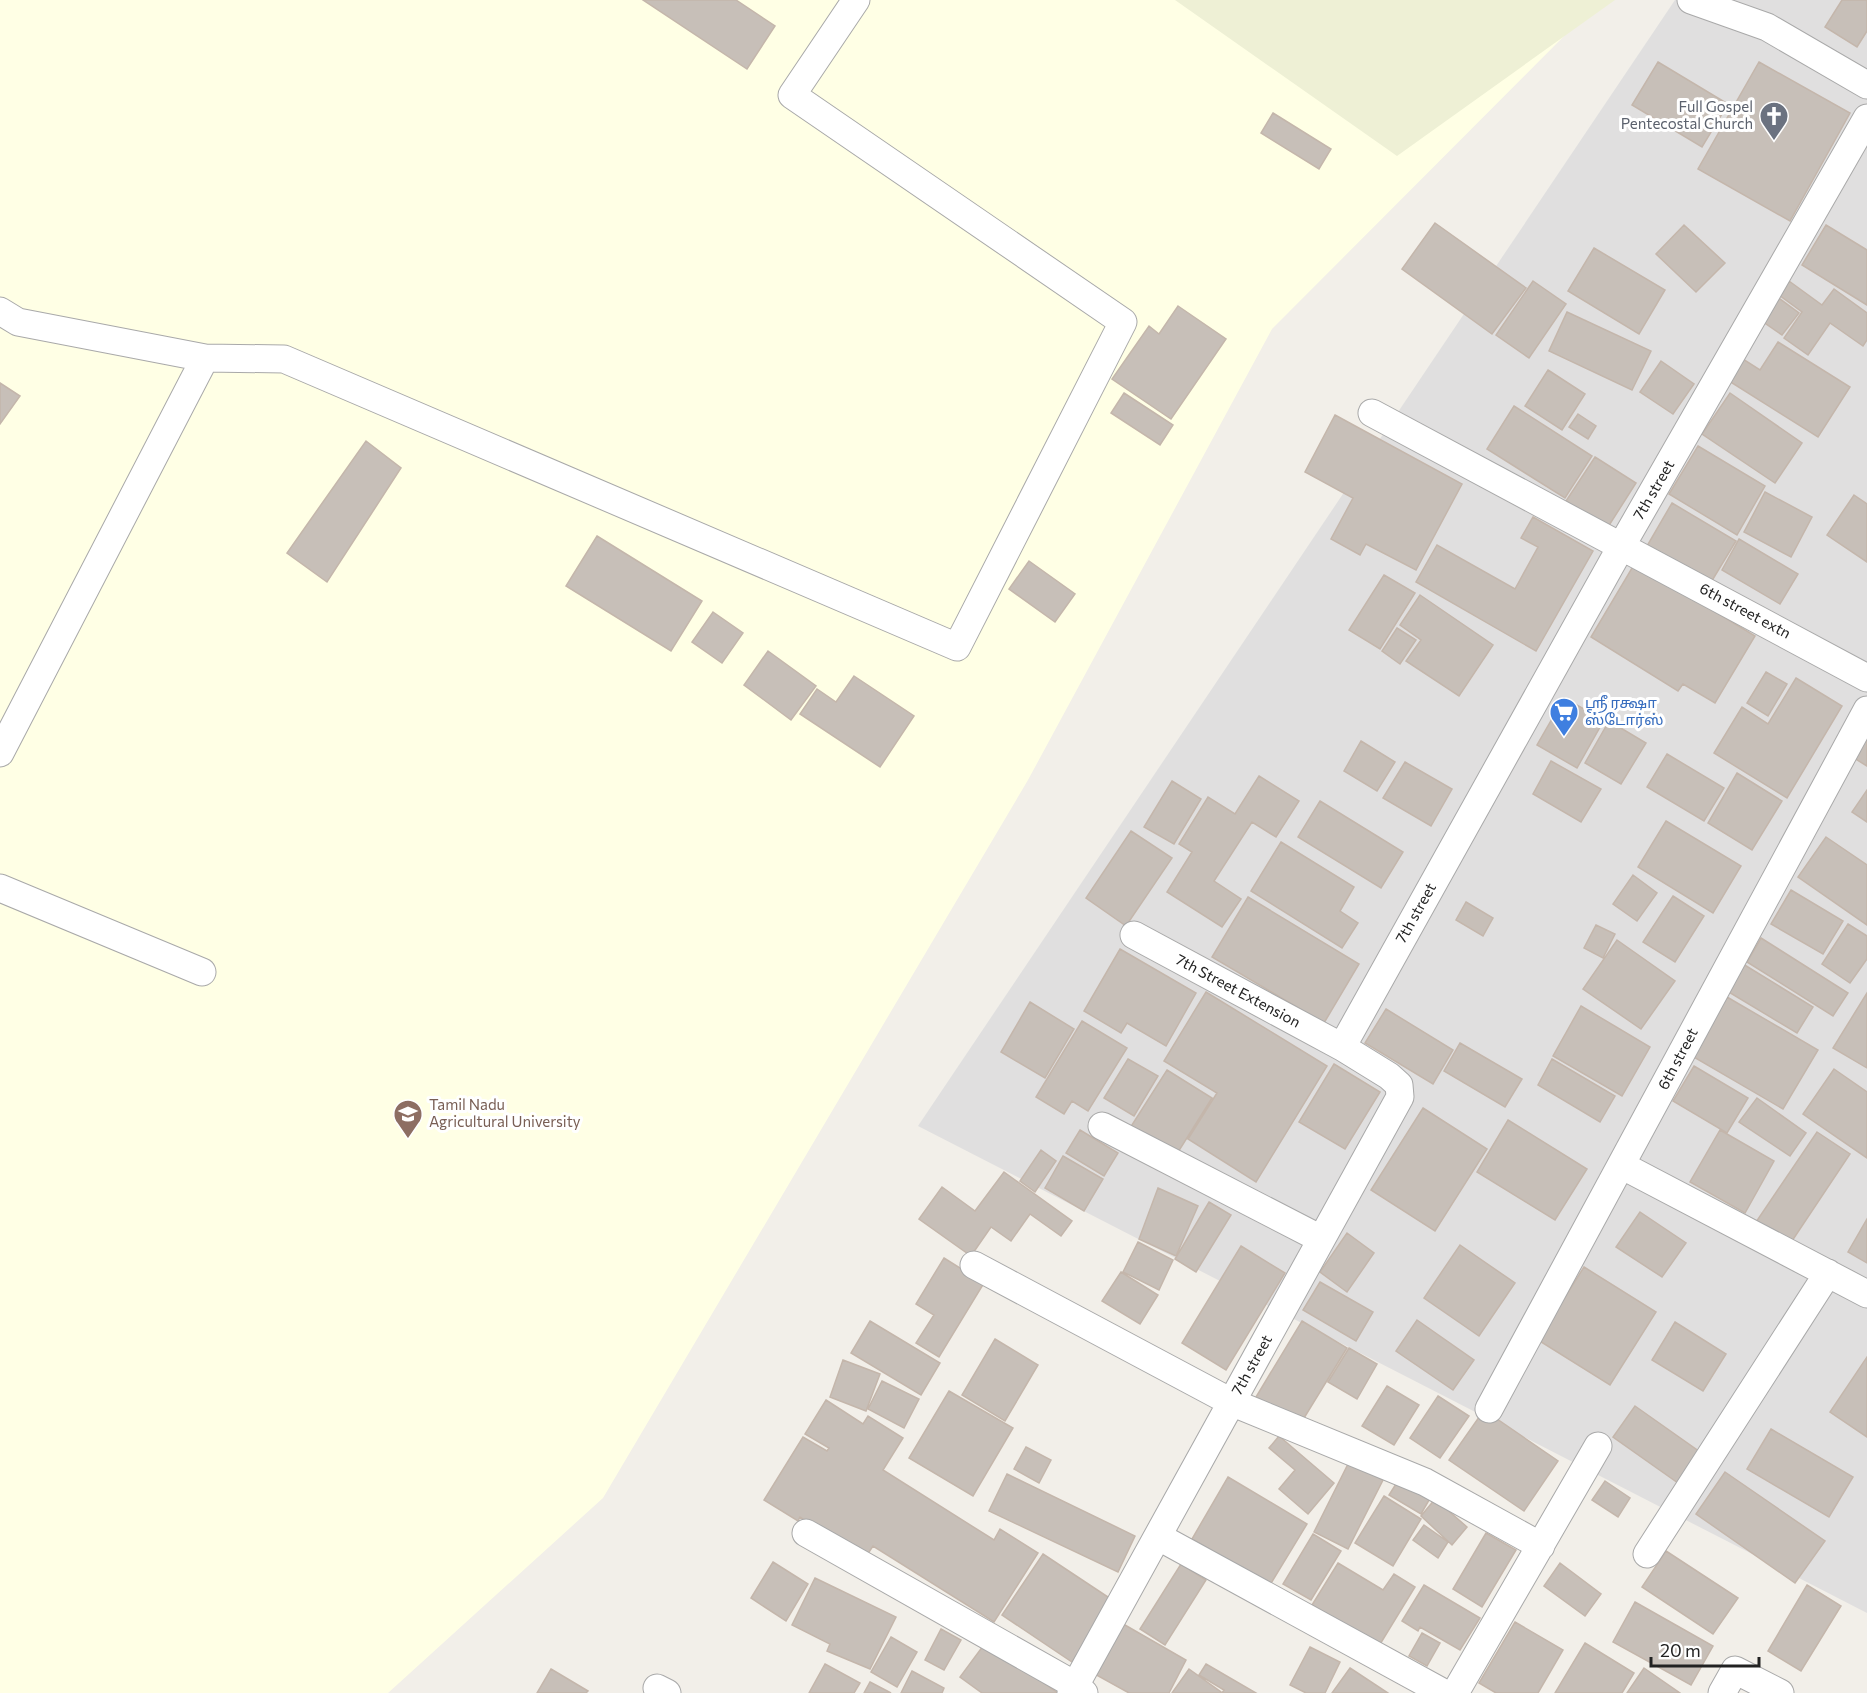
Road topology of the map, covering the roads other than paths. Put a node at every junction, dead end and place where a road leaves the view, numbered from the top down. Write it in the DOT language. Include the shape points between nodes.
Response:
graph roads {
  1 [pos="855,0"];
  2 [pos="1691,0"];
  3 [pos="1867,85"];
  4 [pos="1867,118"];
  5 [pos="0,311"];
  6 [pos="205,358"];
  7 [pos="1372,412"];
  8 [pos="1622,545"];
  9 [pos="1867,678"];
  10 [pos="1867,710"];
  11 [pos="0,753"];
  12 [pos="0,888"];
  13 [pos="1134,935"];
  14 [pos="202,972"];
  15 [pos="1342,1047"];
  16 [pos="1102,1126"];
  17 [pos="1621,1165"];
  18 [pos="1321,1239"];
  19 [pos="974,1265"];
  20 [pos="1828,1273"];
  21 [pos="1867,1294"];
  22 [pos="1231,1402"];
  23 [pos="1489,1409"];
  24 [pos="1598,1446"];
  25 [pos="806,1533"];
  26 [pos="1159,1537"];
  27 [pos="1541,1546"];
  28 [pos="1647,1554"];
  29 [pos="1077,1690"];
  30 [pos="1444,1693"];
  31 [pos="1455,1693"];
  32 [pos="1722,1693"];
  33 [pos="1780,1693"];
  1 -- 6 [label="street" via="792,95 1123,322 957,647 284,359"];
  2 -- 3 [label="street" via="1767,27"];
  4 -- 8 [label="street, 7th street"];
  5 -- 6 [label="street" via="18,322"];
  6 -- 11 [label="street"];
  7 -- 8 [label="street, 6th street extn"];
  8 -- 9 [label="street, 6th street extn"];
  8 -- 15 [label="street, 7th street"];
  10 -- 17 [label="street, 6th street"];
  12 -- 14 [label="street"];
  13 -- 15 [label="street, 7th Street Extension"];
  15 -- 18 [label="street, 7th street" via="1399,1084 1400,1097"];
  16 -- 18 [label="street"];
  17 -- 20 [label="street"];
  17 -- 23 [label="street, 6th street"];
  18 -- 22 [label="street, 7th street"];
  19 -- 22 [label="street"];
  20 -- 21 [label="street"];
  20 -- 28 [label="street"];
  22 -- 26 [label="street, 7th street"];
  22 -- 27 [label="street" via="1425,1482"];
  24 -- 27 [label="street"];
  25 -- 29 [label="street"];
  26 -- 29 [label="street, 7th street"];
  26 -- 30 [label="street"];
  27 -- 31 [label="street"];
  32 -- 33 [label="street" via="1735,1670"];
}
